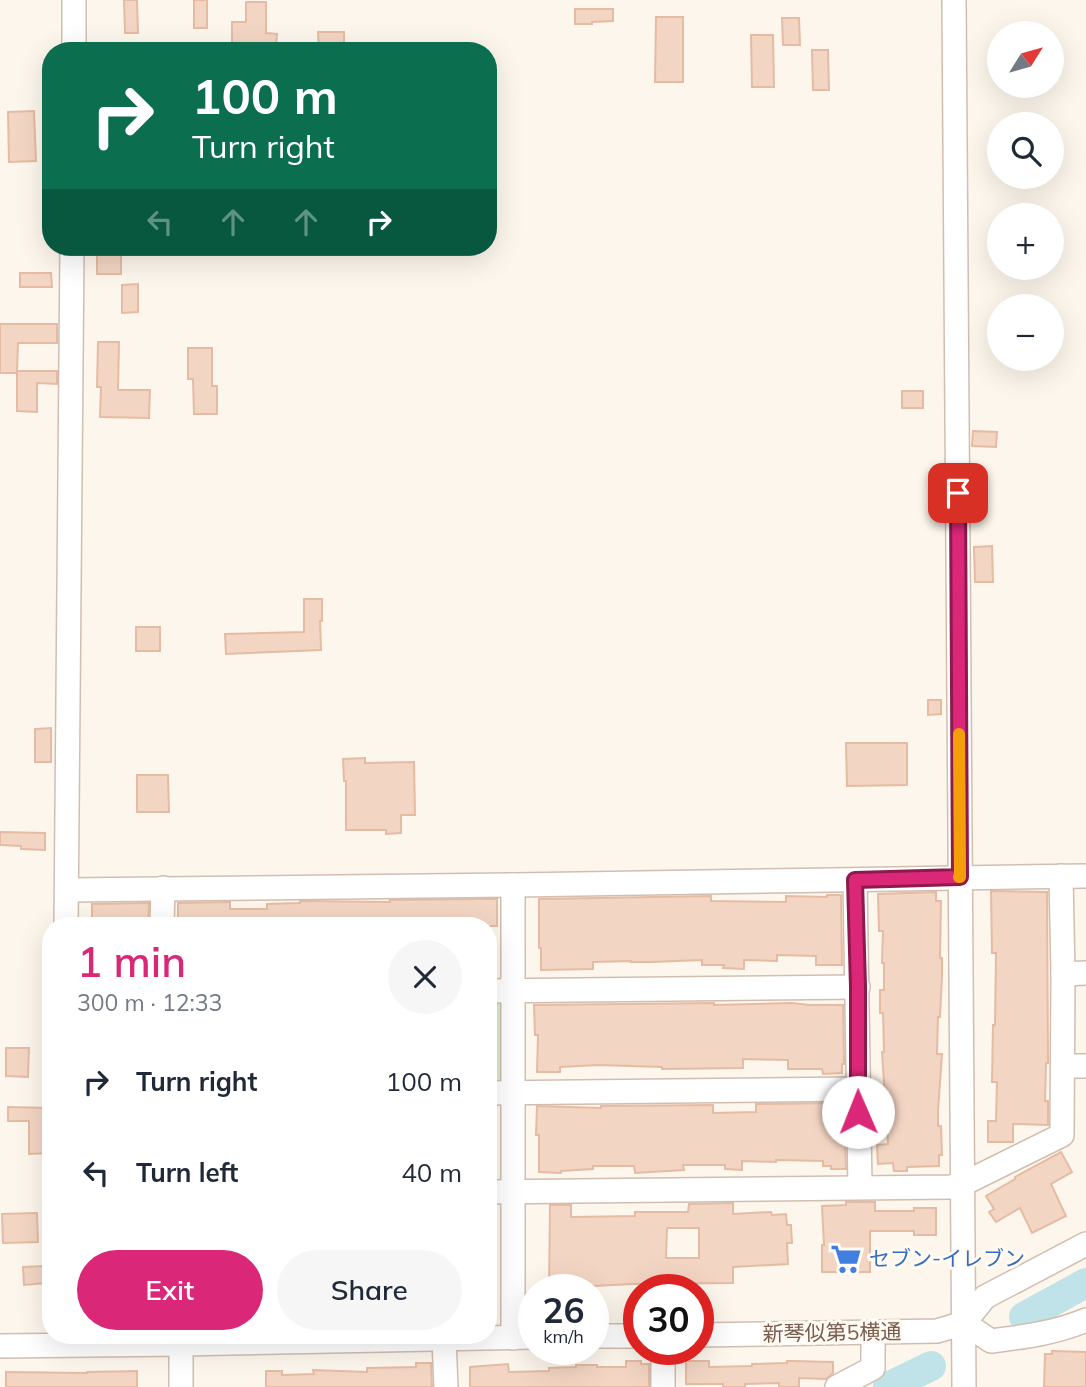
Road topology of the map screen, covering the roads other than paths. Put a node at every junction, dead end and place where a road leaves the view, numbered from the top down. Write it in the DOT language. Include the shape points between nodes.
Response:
graph roads {
  1 [pos="74,0"];
  2 [pos="954,0"];
  3 [pos="74,42"];
  4 [pos="72,256"];
  5 [pos="1061,876"];
  6 [pos="1086,876"];
  7 [pos="960,877"];
  8 [pos="855,880"];
  9 [pos="513,885"];
  10 [pos="163,888"];
  11 [pos="67,890"];
  12 [pos="66,917"];
  13 [pos="162,917"];
  14 [pos="1063,974"];
  15 [pos="1086,974"];
  16 [pos="858,987"];
  17 [pos="497,991"];
  18 [pos="514,991"];
  19 [pos="1063,1066"];
  20 [pos="1086,1066"];
  21 [pos="858,1089"];
  22 [pos="497,1093"];
  23 [pos="513,1093"];
  24 [pos="963,1184"];
  25 [pos="860,1187"];
  26 [pos="497,1192"];
  27 [pos="513,1192"];
  28 [pos="1086,1244"];
  29 [pos="519,1274"];
  30 [pos="1086,1320"];
  31 [pos="964,1323"];
  32 [pos="873,1332"];
  33 [pos="714,1335"];
  34 [pos="497,1338"];
  35 [pos="518,1338"];
  36 [pos="42,1342"];
  37 [pos="181,1344"];
  38 [pos="444,1344"];
  39 [pos="0,1346"];
  40 [pos="663,1365"];
  41 [pos="181,1387"];
  42 [pos="446,1387"];
  43 [pos="663,1387"];
  44 [pos="837,1387"];
  45 [pos="964,1387"];
  1 -- 3 [label="street"];
  2 -- 7 [label="street"];
  4 -- 11 [label="street"];
  5 -- 6 [label="street"];
  5 -- 7 [label="street"];
  5 -- 14 [label="street"];
  7 -- 8 [label="street"];
  7 -- 24 [label="street"];
  8 -- 9 [label="street"];
  8 -- 16 [label="street"];
  9 -- 10 [label="street"];
  9 -- 18 [label="street"];
  10 -- 11 [label="street"];
  10 -- 13 [label="street"];
  11 -- 12 [label="street"];
  14 -- 15 [label="street"];
  14 -- 19 [label="street"];
  16 -- 18 [label="street"];
  16 -- 21 [label="street"];
  17 -- 18 [label="street"];
  18 -- 23 [label="street"];
  19 -- 20 [label="street"];
  19 -- 24 [label="street" via="1062,1135"];
  21 -- 23 [label="street"];
  21 -- 25 [label="street"];
  22 -- 23 [label="street"];
  23 -- 27 [label="street"];
  24 -- 25 [label="street"];
  24 -- 31 [label="street"];
  25 -- 27 [label="street"];
  26 -- 27 [label="street"];
  27 -- 29 [label="street"];
  28 -- 31 [label="street" via="985,1297"];
  30 -- 31 [label="street" via="1055,1331 991,1341"];
  31 -- 32 [label="street, 新琴似第5横通" via="937,1331"];
  31 -- 45 [label="street"];
  32 -- 33 [label="street, 新琴似第5横通"];
  32 -- 44 [label="street" via="873,1368"];
  34 -- 35 [label="street"];
  36 -- 39 [label="street"];
  37 -- 41 [label="street"];
  38 -- 42 [label="street"];
  40 -- 43 [label="street"];
}
